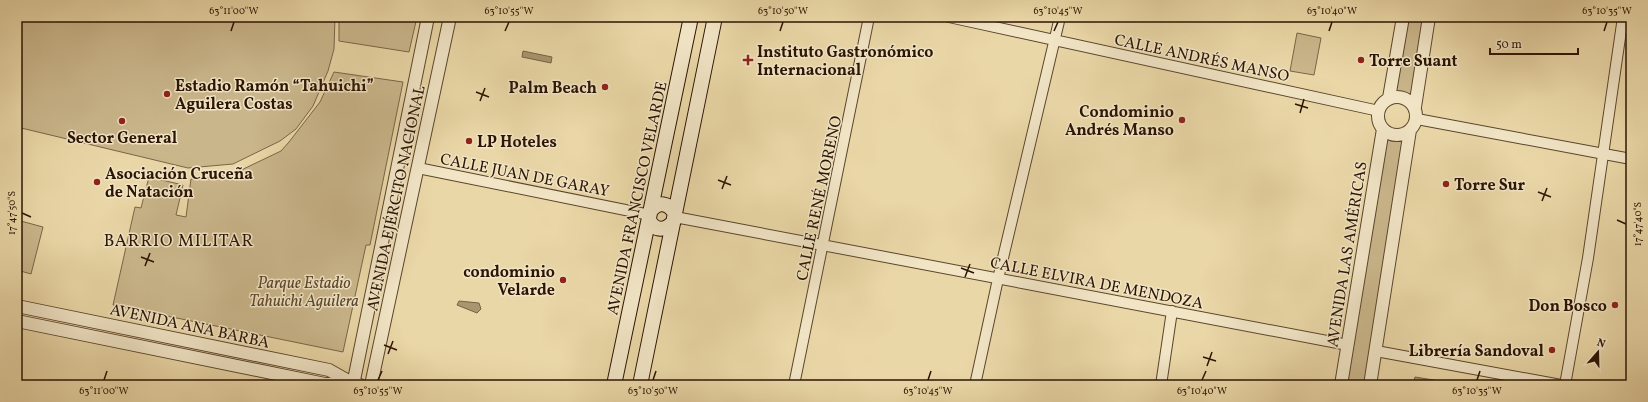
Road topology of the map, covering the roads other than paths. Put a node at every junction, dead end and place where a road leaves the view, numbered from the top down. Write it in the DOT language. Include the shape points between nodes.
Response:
graph roads {
  1 [pos="428,17"];
  2 [pos="450,17"];
  3 [pos="691,17"];
  4 [pos="715,17"];
  5 [pos="870,17"];
  6 [pos="949,17"];
  7 [pos="1060,17"];
  8 [pos="1403,17"];
  9 [pos="1429,17"];
  10 [pos="1623,17"];
  11 [pos="1055,40"];
  12 [pos="1389,98"];
  13 [pos="1415,107"];
  14 [pos="1379,111"];
  15 [pos="1416,120"];
  16 [pos="1383,129"];
  17 [pos="1410,130"];
  18 [pos="1603,152"];
  19 [pos="1631,158"];
  20 [pos="398,164"];
  21 [pos="418,168"];
  22 [pos="650,215"];
  23 [pos="675,217"];
  24 [pos="824,245"];
  25 [pos="998,279"];
  26 [pos="17,306"];
  27 [pos="1172,311"];
  28 [pos="17,321"];
  29 [pos="141,332"];
  30 [pos="1348,345"];
  31 [pos="137,346"];
  32 [pos="1376,351"];
  33 [pos="355,385"];
  34 [pos="371,385"];
  35 [pos="614,385"];
  36 [pos="640,385"];
  37 [pos="794,385"];
  38 [pos="975,385"];
  39 [pos="1161,385"];
  40 [pos="1341,385"];
  41 [pos="1370,385"];
  42 [pos="1561,385"];
  43 [pos="1565,385"];
  1 -- 20 [label="street, AVENIDA EJÉRCITO NACIONAL"];
  2 -- 21 [label="street, AVENIDA EJÉRCITO NACIONAL"];
  3 -- 22 [label="main road, AVENIDA FRANCISCO VELARDE"];
  4 -- 23 [label="main road"];
  5 -- 24 [label="street, CALLE RENÉ MORENO"];
  6 -- 11 [label="street, CALLE ANDRÉS MANSO"];
  7 -- 11 [label="street"];
  8 -- 12 [label="street"];
  9 -- 13 [label="street"];
  10 -- 18 [label="street"];
  11 -- 14 [label="street, CALLE ANDRÉS MANSO"];
  11 -- 25 [label="street"];
  12 -- 13 [label="street" via="1403,97"];
  12 -- 14 [label="street"];
  13 -- 15 [label="street"];
  14 -- 16 [label="street" via="1378,117"];
  15 -- 17 [label="street"];
  15 -- 18 [label="street"];
  16 -- 17 [label="street" via="1396,136"];
  16 -- 30 [label="street, AVENIDA LAS AMÉRICAS"];
  17 -- 32 [label="street"];
  18 -- 19 [label="street"];
  18 -- 43 [label="street" via="1588,258"];
  20 -- 21 [label="street" via="402,158 410,158"];
  20 -- 21 [label="street" via="399,171 406,175 414,174"];
  20 -- 33 [label="street, AVENIDA EJÉRCITO NACIONAL"];
  21 -- 22 [label="street, CALLE JUAN DE GARAY"];
  21 -- 34 [label="street, AVENIDA EJÉRCITO NACIONAL"];
  22 -- 23 [label="main road" via="656,205 661,204 670,206"];
  22 -- 23 [label="main road" via="654,227 658,229 667,228"];
  22 -- 35 [label="main road, AVENIDA FRANCISCO VELARDE"];
  23 -- 24 [label="street, CALLE ELVIRA DE MENDOZA"];
  23 -- 36 [label="main road"];
  24 -- 25 [label="street, CALLE ELVIRA DE MENDOZA"];
  24 -- 37 [label="street, CALLE RENÉ MORENO"];
  25 -- 27 [label="street, CALLE ELVIRA DE MENDOZA"];
  25 -- 38 [label="street"];
  26 -- 29 [label="street, AVENIDA ANA BARBA"];
  27 -- 30 [label="street, CALLE ELVIRA DE MENDOZA"];
  27 -- 39 [label="street"];
  28 -- 31 [label="street, AVENIDA ANA BARBA"];
  29 -- 31 [label="street"];
  29 -- 33 [label="street, AVENIDA ANA BARBA" via="329,370"];
  30 -- 40 [label="street, AVENIDA LAS AMÉRICAS"];
  31 -- 33 [label="street, AVENIDA ANA BARBA" via="325,384"];
  32 -- 41 [label="street"];
  32 -- 42 [label="street"];
}
